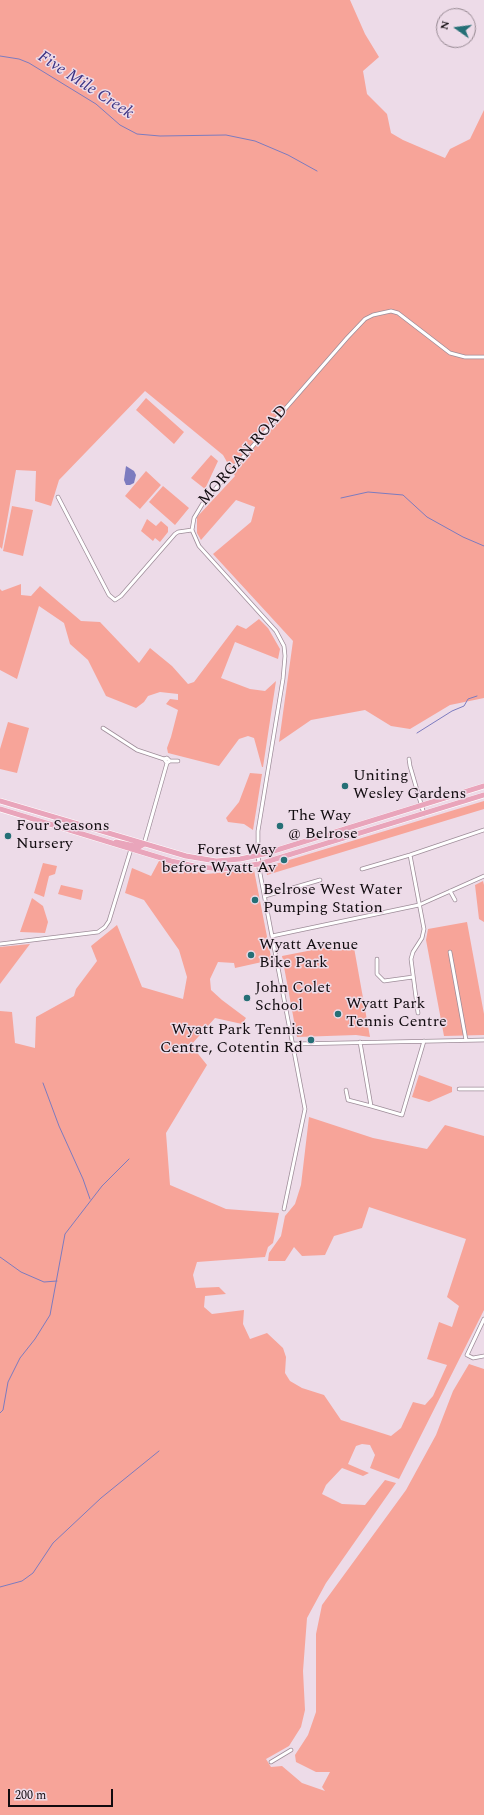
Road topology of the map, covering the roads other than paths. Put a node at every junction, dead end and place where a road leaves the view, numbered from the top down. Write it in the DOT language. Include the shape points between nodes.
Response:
graph roads {
  1 [pos="484,357"];
  2 [pos="58,497"];
  3 [pos="192,530"];
  4 [pos="102,728"];
  5 [pos="409,758"];
  6 [pos="178,761"];
  7 [pos="169,762"];
  8 [pos="484,786"];
  9 [pos="484,795"];
  10 [pos="0,801"];
  11 [pos="422,806"];
  12 [pos="0,809"];
  13 [pos="424,814"];
  14 [pos="484,830"];
  15 [pos="108,842"];
  16 [pos="144,844"];
  17 [pos="131,849"];
  18 [pos="410,855"];
  19 [pos="258,856"];
  20 [pos="171,861"];
  21 [pos="259,864"];
  22 [pos="362,869"];
  23 [pos="484,876"];
  24 [pos="320,880"];
  25 [pos="450,891"];
  26 [pos="265,896"];
  27 [pos="455,900"];
  28 [pos="419,905"];
  29 [pos="272,936"];
  30 [pos="0,944"];
  31 [pos="450,952"];
  32 [pos="377,959"];
  33 [pos="414,977"];
  34 [pos="418,1012"];
  35 [pos="466,1040"];
  36 [pos="484,1040"];
  37 [pos="424,1041"];
  38 [pos="360,1042"];
  39 [pos="293,1044"];
  40 [pos="458,1089"];
  41 [pos="484,1089"];
  42 [pos="346,1090"];
  43 [pos="371,1106"];
  44 [pos="284,1209"];
  45 [pos="484,1319"];
  46 [pos="484,1356"];
  47 [pos="291,1750"];
  48 [pos="271,1762"];
  1 -- 3 [label="street, MORGAN ROAD" via="465,357 450,353 398,313 382,312 365,319 203,503 194,518"];
  2 -- 3 [label="street" via="109,595 115,600 175,534"];
  3 -- 19 [label="street" via="199,546 276,631 284,646 282,679 258,831"];
  4 -- 7 [label="street" via="137,750"];
  5 -- 11 [label="street"];
  6 -- 7 [label="street"];
  7 -- 16 [label="street"];
  8 -- 11 [label="main road"];
  9 -- 13 [label="main road"];
  10 -- 16 [label="main road"];
  11 -- 13 [label="street"];
  11 -- 19 [label="main road"];
  12 -- 15 [label="main road"];
  13 -- 21 [label="main road"];
  14 -- 18 [label="street"];
  15 -- 16 [label="main road" via="138,847"];
  15 -- 17 [label="main road"];
  16 -- 19 [label="main road" via="210,860"];
  16 -- 20 [label="main road" via="148,850"];
  17 -- 20 [label="main road"];
  17 -- 30 [label="street" via="105,927 98,932"];
  18 -- 22 [label="street"];
  18 -- 28 [label="street"];
  19 -- 21 [label="street"];
  20 -- 21 [label="main road" via="213,869"];
  21 -- 26 [label="street"];
  23 -- 25 [label="street"];
  24 -- 26 [label="street"];
  25 -- 27 [label="street"];
  25 -- 28 [label="street"];
  26 -- 29 [label="street"];
  28 -- 29 [label="street"];
  28 -- 33 [label="street" via="424,932 411,955"];
  29 -- 39 [label="street"];
  31 -- 35 [label="street"];
  32 -- 33 [label="street" via="377,974 384,981"];
  33 -- 34 [label="street"];
  35 -- 36 [label="street"];
  35 -- 37 [label="street"];
  37 -- 38 [label="street"];
  37 -- 43 [label="street" via="402,1115"];
  38 -- 39 [label="street"];
  38 -- 43 [label="street"];
  39 -- 44 [label="street" via="305,1109"];
  40 -- 41 [label="street"];
  42 -- 43 [label="street" via="348,1100"];
  45 -- 46 [label="street" via="466,1355 473,1358"];
  47 -- 48 [label="street"];
}
